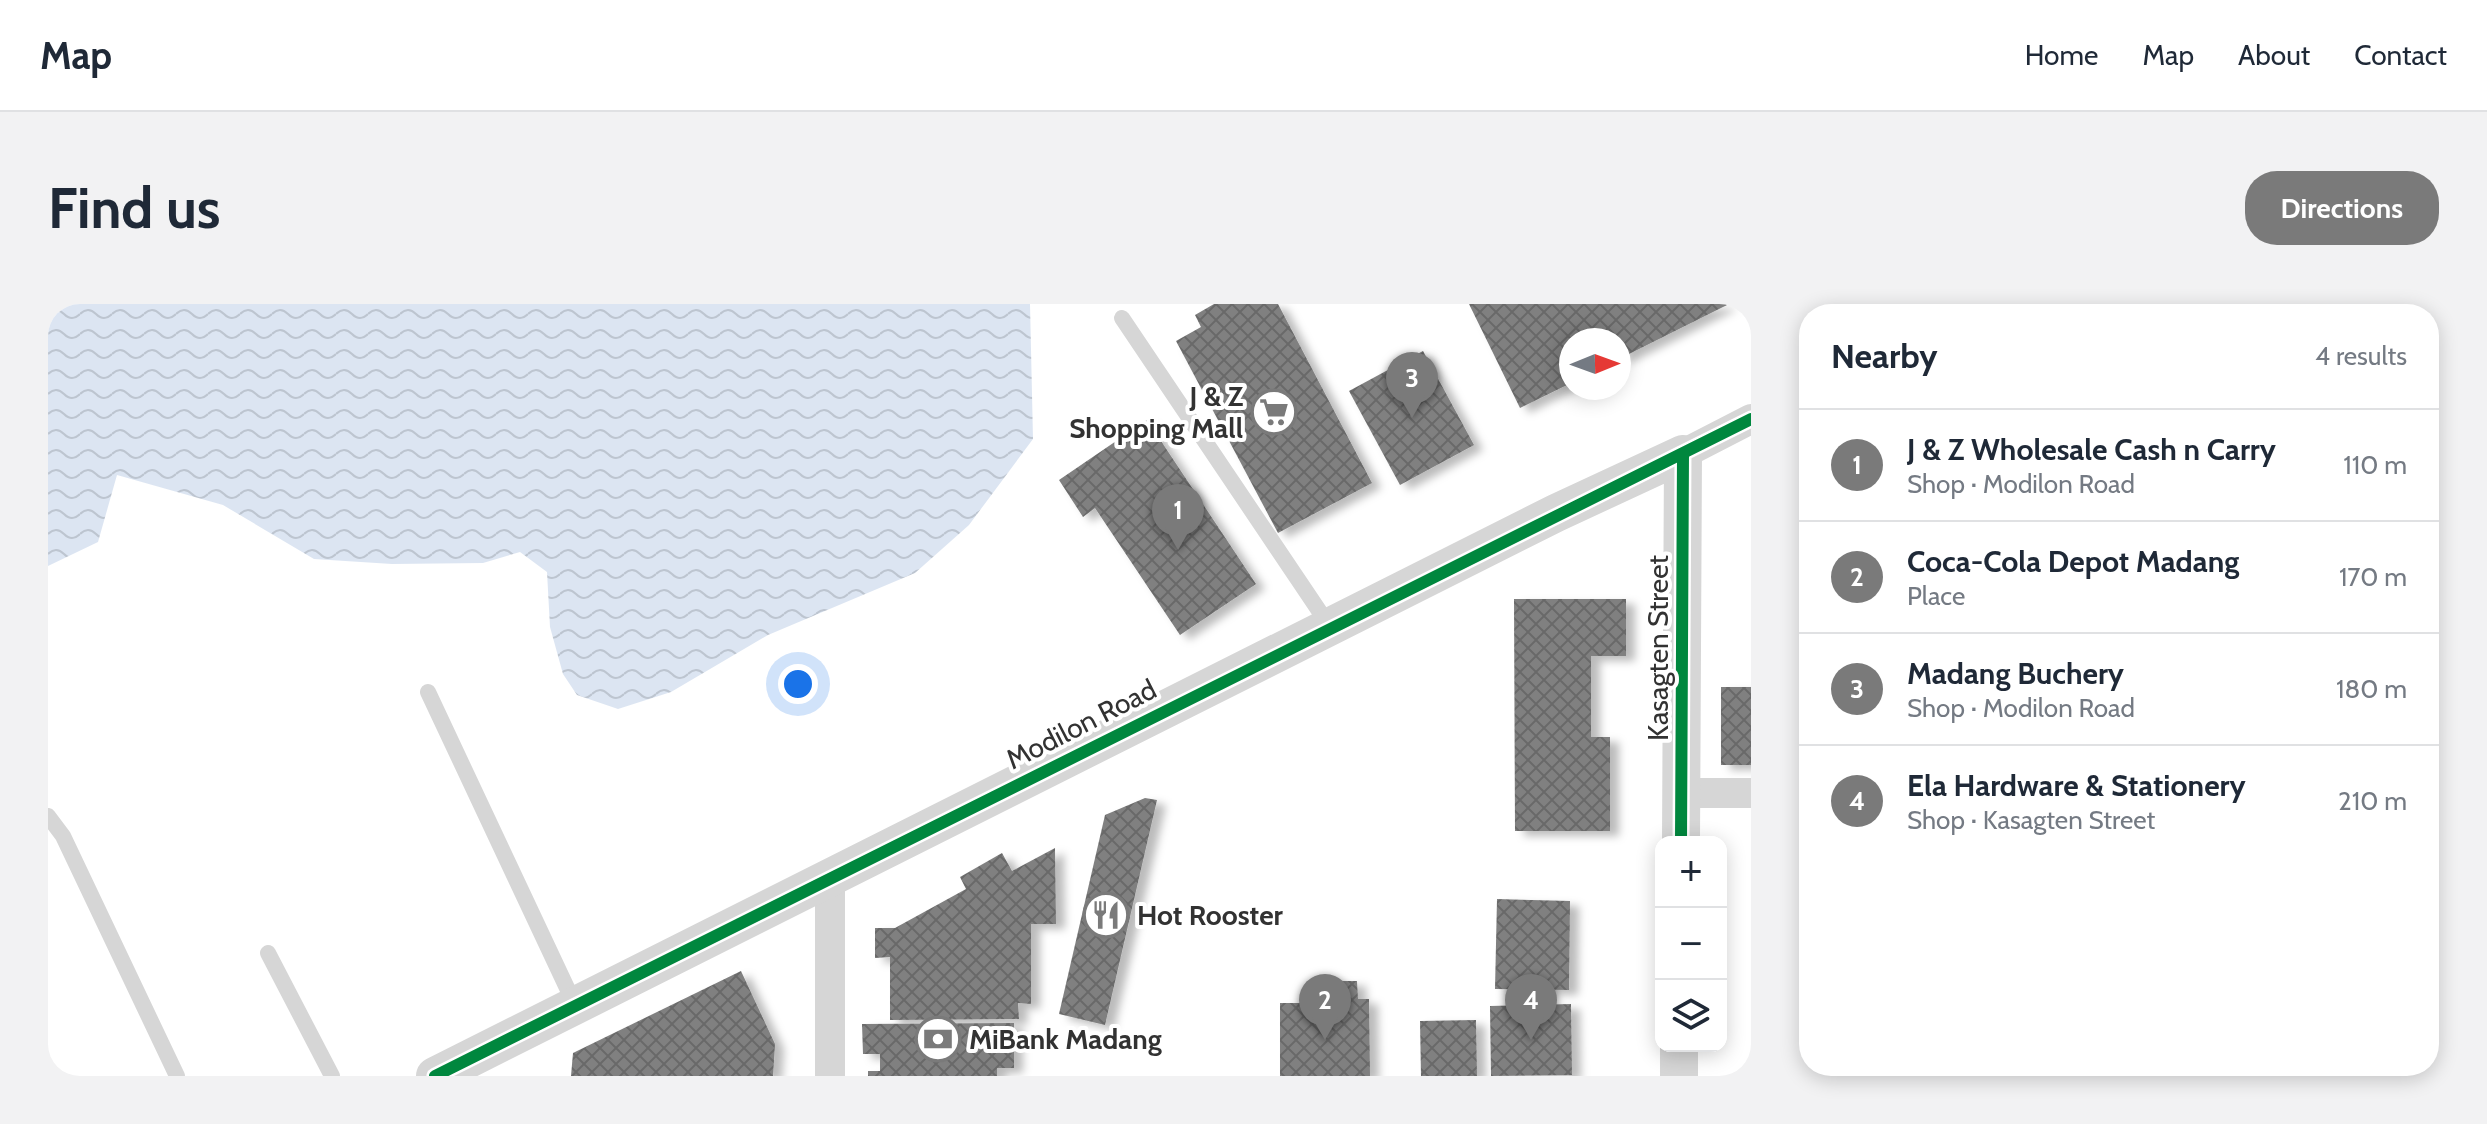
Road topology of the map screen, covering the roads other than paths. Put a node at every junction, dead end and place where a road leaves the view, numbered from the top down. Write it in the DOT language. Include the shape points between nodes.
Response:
graph roads {
  1 [pos="1122,318"];
  2 [pos="1751,419"];
  3 [pos="1683,454"];
  4 [pos="1330,627"];
  5 [pos="428,692"];
  6 [pos="1681,793"];
  7 [pos="1751,793"];
  8 [pos="48,816"];
  9 [pos="1681,836"];
  10 [pos="830,876"];
  11 [pos="268,953"];
  12 [pos="576,1007"];
  13 [pos="1679,1052"];
  14 [pos="177,1076"];
  15 [pos="332,1076"];
  16 [pos="435,1076"];
  17 [pos="830,1076"];
  18 [pos="1679,1076"];
  1 -- 4 [label="lane"];
  2 -- 3 [label="street, Modilon Road"];
  3 -- 4 [label="street, Modilon Road"];
  3 -- 6 [label="street, Kasagten Street"];
  4 -- 10 [label="street, Modilon Road"];
  5 -- 12 [label="lane"];
  6 -- 7 [label="street"];
  6 -- 9 [label="street, Kasagten Street"];
  8 -- 14 [label="lane" via="63,836"];
  10 -- 12 [label="street, Modilon Road"];
  10 -- 17 [label="street"];
  11 -- 15 [label="lane"];
  12 -- 16 [label="street, Modilon Road"];
  13 -- 18 [label="street"];
}
